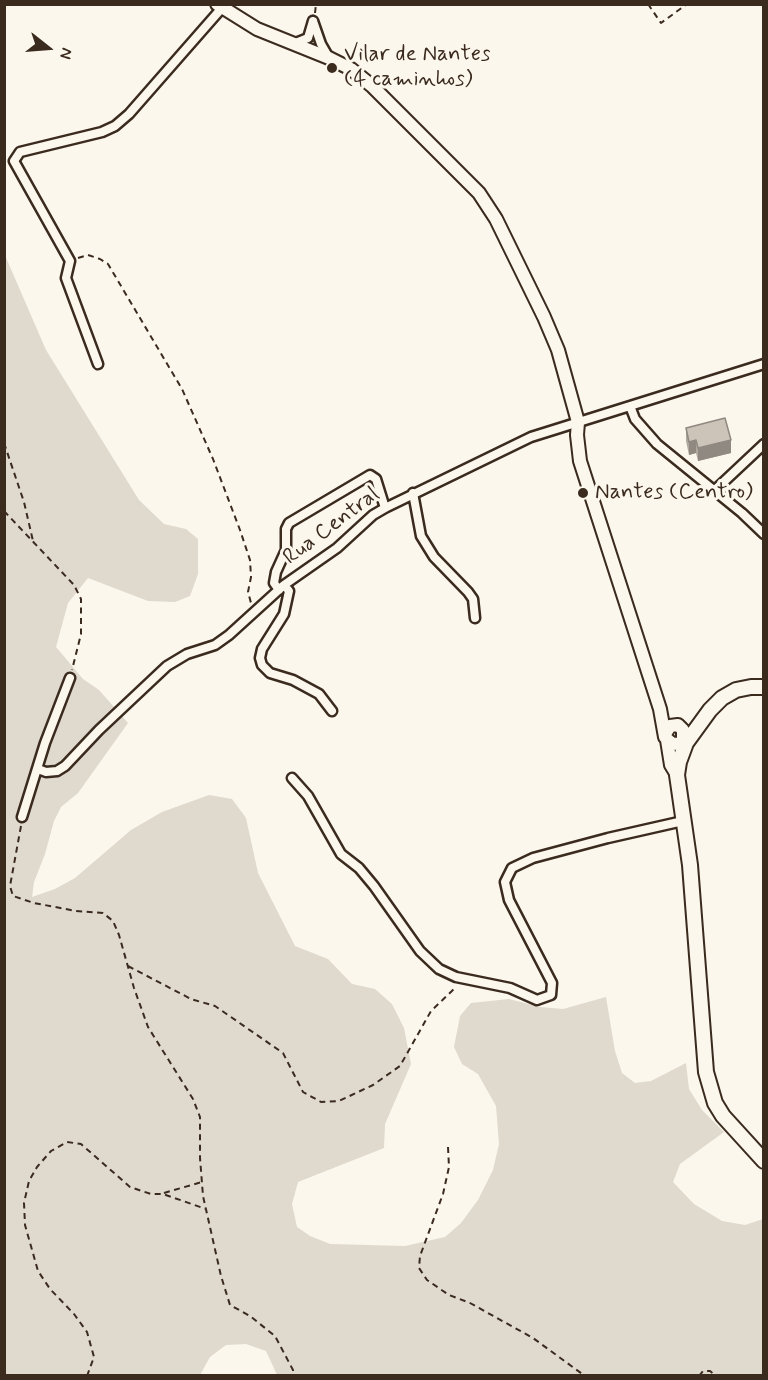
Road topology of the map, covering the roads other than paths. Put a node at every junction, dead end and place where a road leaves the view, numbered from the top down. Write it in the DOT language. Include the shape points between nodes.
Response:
graph roads {
  1 [pos="219,7"];
  2 [pos="293,44"];
  3 [pos="329,58"];
  4 [pos="98,364"];
  5 [pos="764,364"];
  6 [pos="630,406"];
  7 [pos="578,422"];
  8 [pos="764,444"];
  9 [pos="715,490"];
  10 [pos="413,493"];
  11 [pos="385,508"];
  12 [pos="764,534"];
  13 [pos="282,587"];
  14 [pos="476,618"];
  15 [pos="70,678"];
  16 [pos="764,687"];
  17 [pos="332,711"];
  18 [pos="680,734"];
  19 [pos="38,769"];
  20 [pos="292,778"];
  21 [pos="22,817"];
  22 [pos="683,821"];
  23 [pos="764,1161"];
  1 -- 2 [label="main road"];
  1 -- 4 [label="street" via="115,126 20,152 14,161 70,261 66,278"];
  2 -- 3 [label="main road"];
  2 -- 3 [label="street" via="308,38 313,21"];
  3 -- 7 [label="main road" via="372,86 478,193 496,220 544,317 558,350"];
  5 -- 6 [label="street, Rua Central"];
  6 -- 7 [label="street, Rua Central"];
  6 -- 9 [label="street" via="635,419 657,444"];
  7 -- 10 [label="street, Rua Central" via="531,437"];
  7 -- 18 [label="main road" via="580,461 660,709"];
  8 -- 9 [label="street"];
  9 -- 12 [label="street"];
  10 -- 11 [label="street, Rua Central"];
  10 -- 14 [label="street" via="421,536 434,557 473,599"];
  11 -- 13 [label="street, Rua Central"];
  11 -- 13 [label="street" via="376,478 370,475 289,523 286,550 274,583"];
  13 -- 17 [label="street" via="289,591 284,614 262,649 262,666 319,694"];
  13 -- 19 [label="street, Rua Central" via="229,636 167,666 65,766 57,771"];
  15 -- 19 [label="street"];
  16 -- 18 [label="main road" via="736,690"];
  18 -- 22 [label="main road" via="677,775"];
  19 -- 21 [label="street"];
  20 -- 22 [label="street" via="308,796 341,854 359,868 420,951 439,969 464,979 510,988 537,1000 551,995 552,983 510,900 506,882 512,868 532,858"];
  22 -- 23 [label="main road" via="695,912 706,1072 723,1116"];
}
